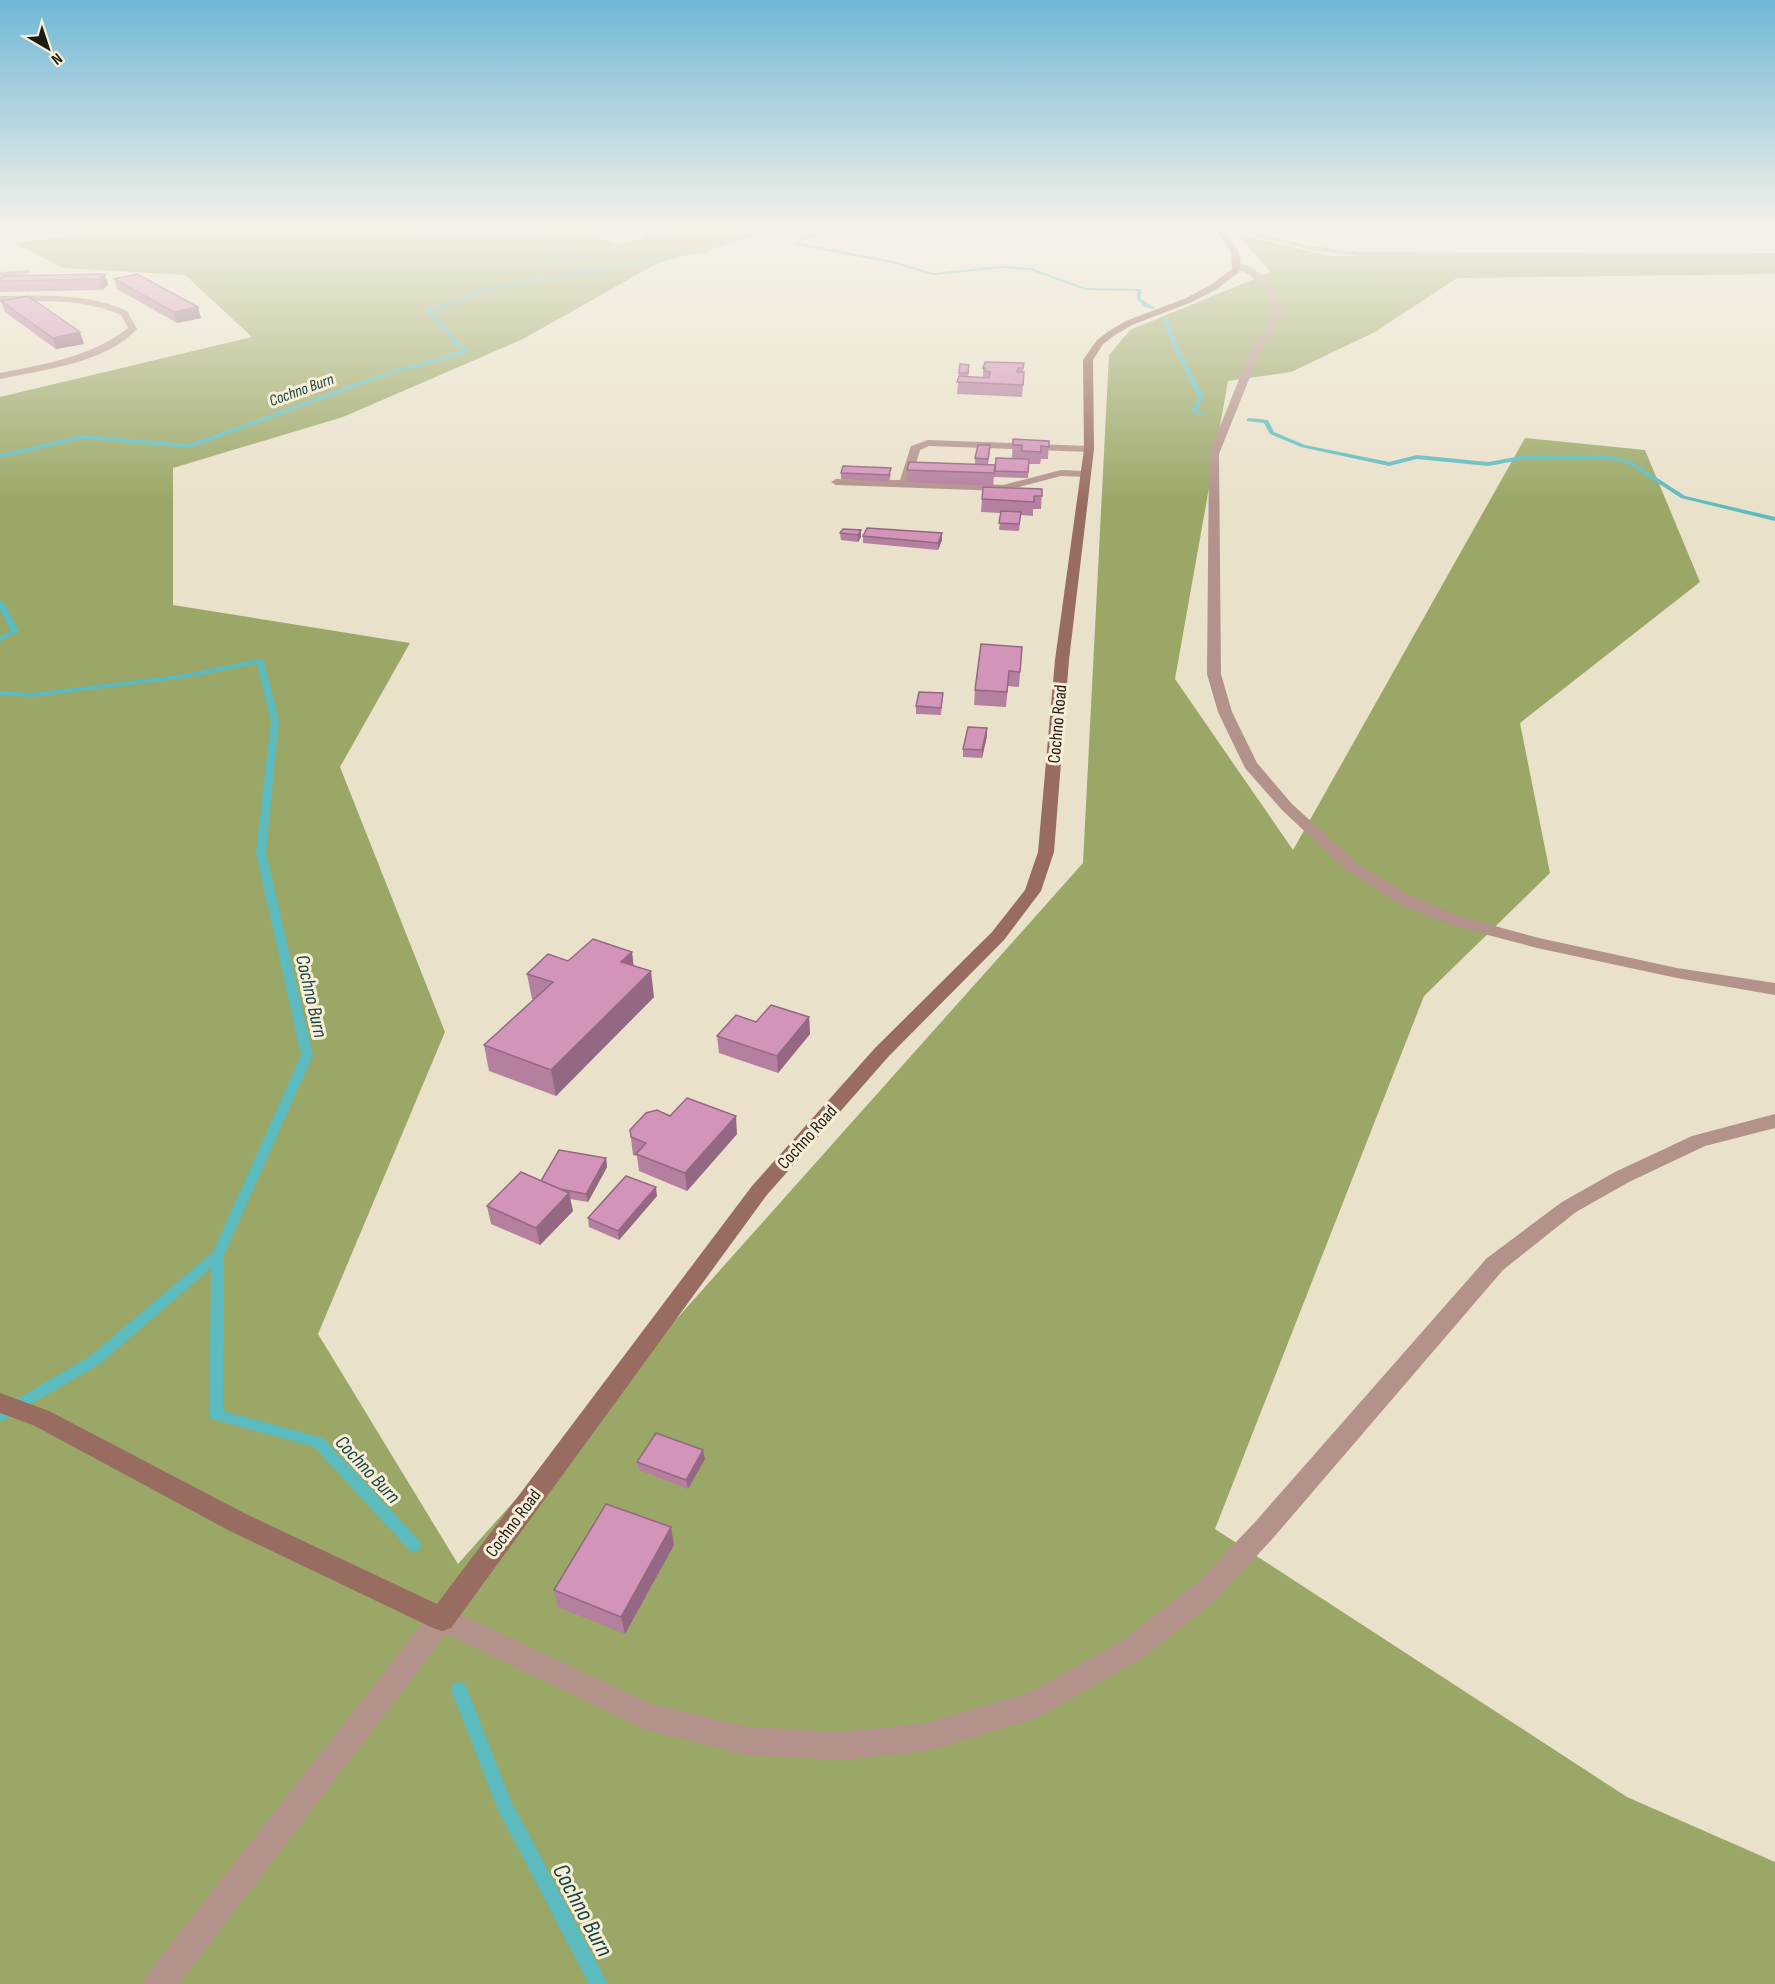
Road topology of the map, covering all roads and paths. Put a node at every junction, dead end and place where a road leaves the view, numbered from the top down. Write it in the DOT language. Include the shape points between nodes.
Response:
graph roads {
  1 [pos="129,319"];
  2 [pos="1141,319"];
  3 [pos="1277,319"];
  4 [pos="0,376"];
  5 [pos="1089,449"];
  6 [pos="1085,474"];
  7 [pos="836,482"];
  8 [pos="905,483"];
  9 [pos="1775,989"];
  10 [pos="1775,1121"];
  11 [pos="0,1403"];
  12 [pos="442,1619"];
  13 [pos="159,1984"];
  1 -- 4 [label="street" via="133,329 120,341 73,360"];
  2 -- 5 [label="street, Cochno Road" via="1100,342 1088,360"];
  3 -- 9 [label="street" via="1257,347 1214,454 1214,674 1225,712 1250,765 1287,807 1353,868 1407,901 1456,921 1537,943"];
  5 -- 6 [label="street, Cochno Road"];
  5 -- 8 [label="street" via="928,443 915,448"];
  6 -- 8 [label="street" via="1061,473 1003,488"];
  6 -- 12 [label="street, Cochno Road" via="1062,660 1046,852 1033,891 998,936 882,1052 759,1191"];
  7 -- 8 [label="street"];
  10 -- 12 [label="street" via="1699,1141 1622,1177 1569,1207 1495,1264 1206,1592 1134,1648 1037,1704 927,1737 841,1746 748,1741 646,1716"];
  11 -- 12 [label="street" via="41,1418 237,1522"];
  12 -- 13 [label="street"];
}
